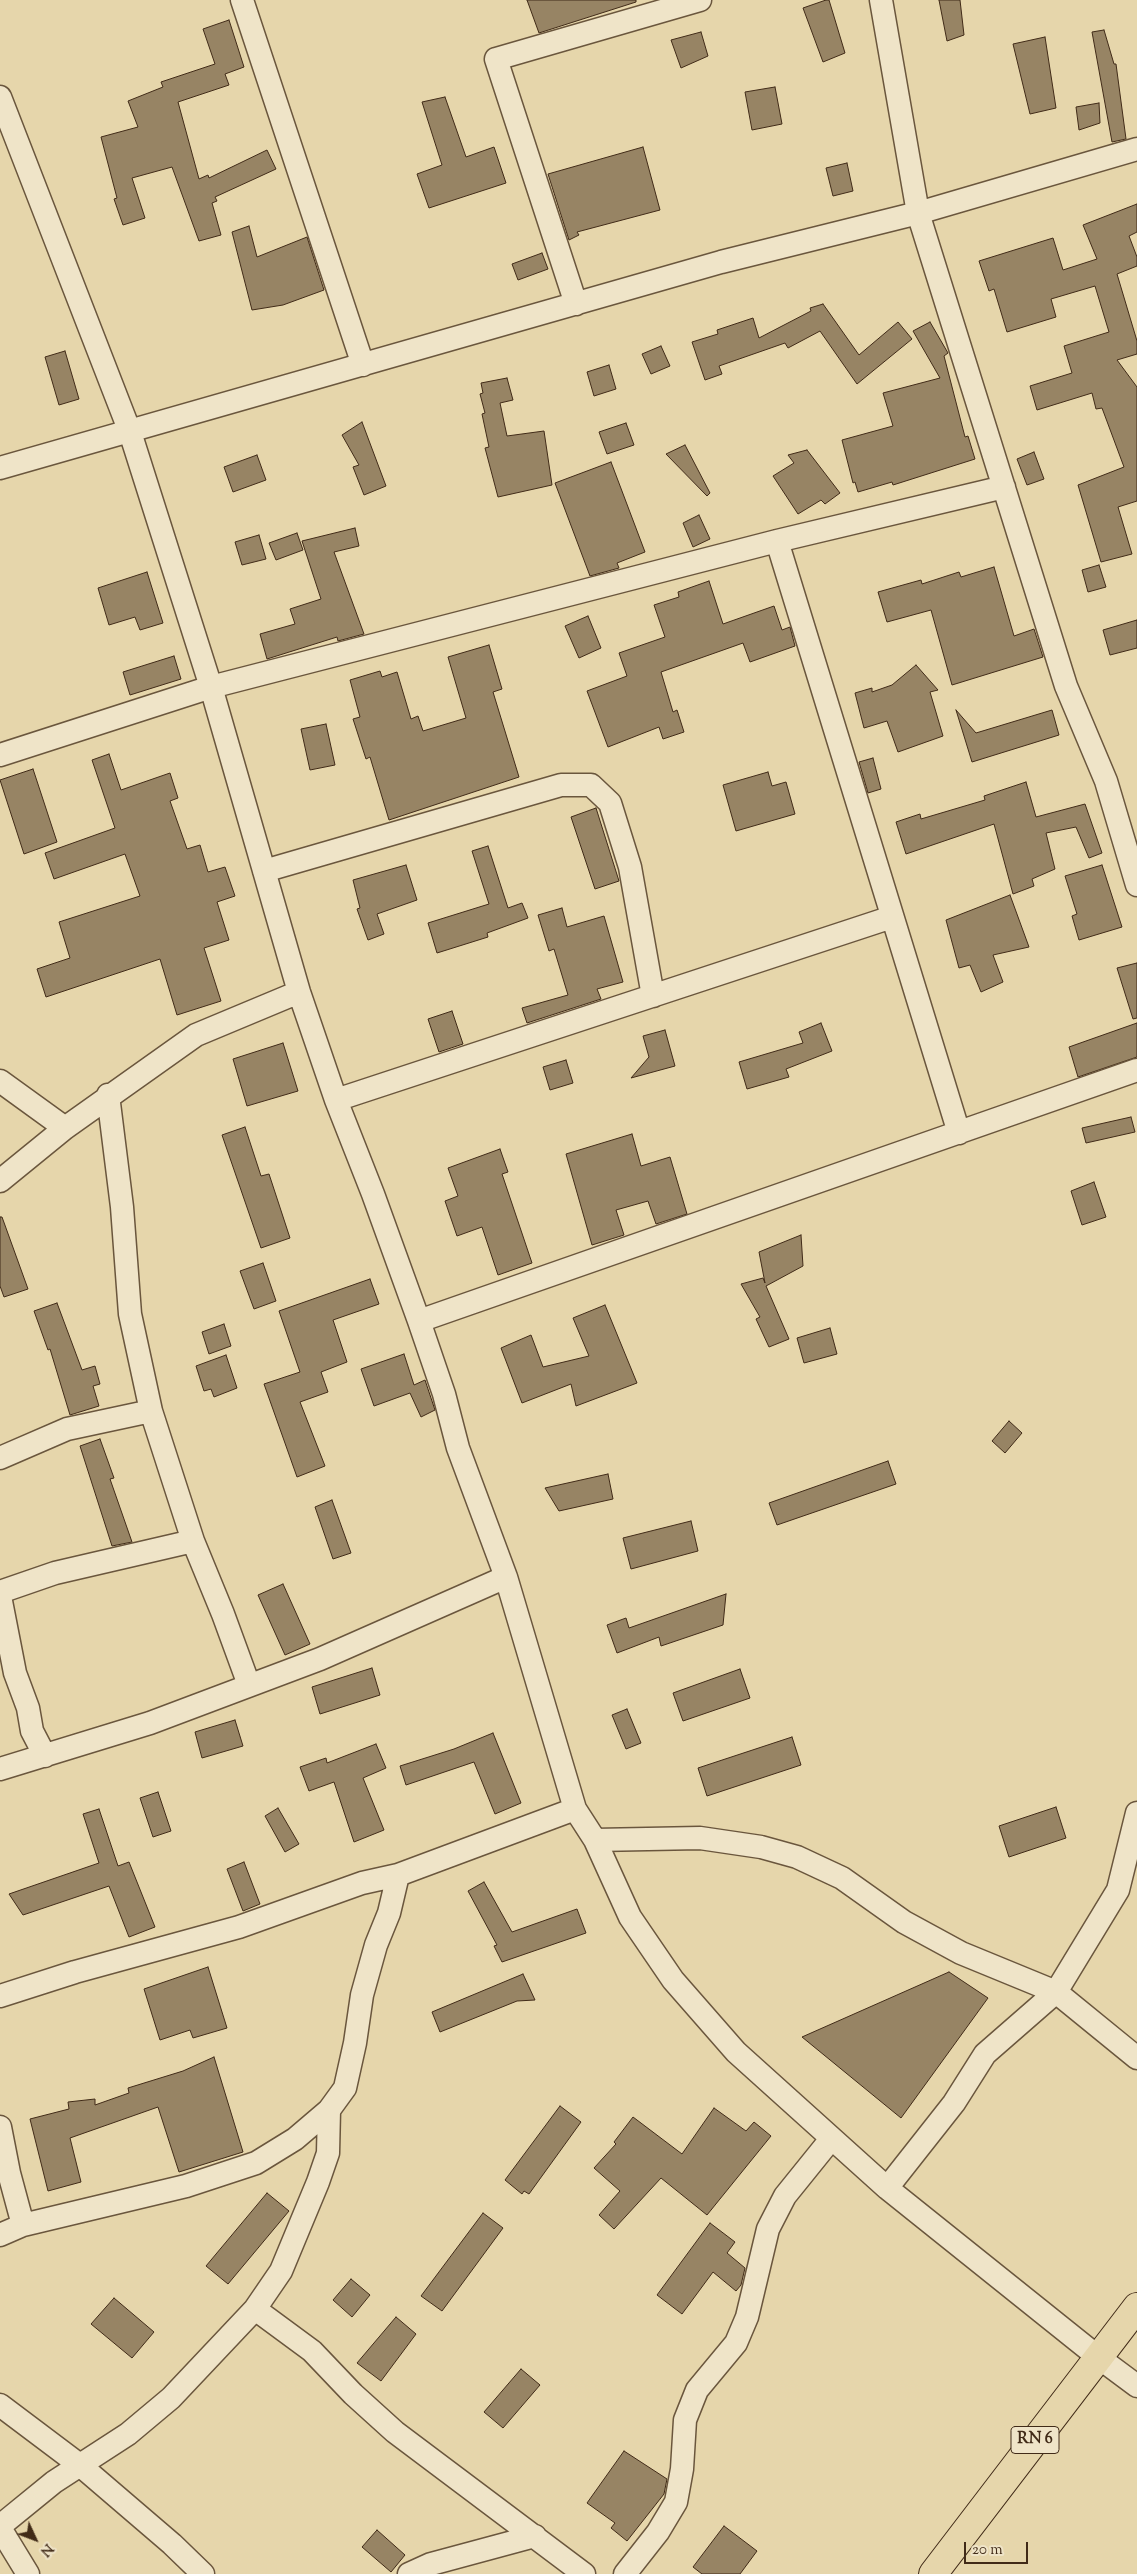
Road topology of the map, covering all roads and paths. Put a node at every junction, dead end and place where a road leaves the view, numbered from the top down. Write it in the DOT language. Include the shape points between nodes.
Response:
graph roads {
  1 [pos="242,0"];
  2 [pos="700,0"];
  3 [pos="881,0"];
  4 [pos="670,4"];
  5 [pos="0,97"];
  6 [pos="1137,149"];
  7 [pos="918,214"];
  8 [pos="576,304"];
  9 [pos="363,364"];
  10 [pos="130,432"];
  11 [pos="0,468"];
  12 [pos="1004,487"];
  13 [pos="777,541"];
  14 [pos="211,687"];
  15 [pos="0,755"];
  16 [pos="264,871"];
  17 [pos="1137,885"];
  18 [pos="892,917"];
  19 [pos="299,992"];
  20 [pos="653,996"];
  21 [pos="1137,1070"];
  22 [pos="0,1081"];
  23 [pos="108,1095"];
  24 [pos="336,1100"];
  25 [pos="65,1128"];
  26 [pos="959,1133"];
  27 [pos="0,1181"];
  28 [pos="419,1322"];
  29 [pos="151,1412"];
  30 [pos="0,1458"];
  31 [pos="193,1541"];
  32 [pos="506,1577"];
  33 [pos="0,1594"];
  34 [pos="249,1685"];
  35 [pos="45,1756"];
  36 [pos="0,1769"];
  37 [pos="575,1809"];
  38 [pos="1137,1813"];
  39 [pos="595,1840"];
  40 [pos="398,1875"];
  41 [pos="1056,1992"];
  42 [pos="0,1996"];
  43 [pos="1137,2058"];
  44 [pos="329,2110"];
  45 [pos="0,2127"];
  46 [pos="831,2139"];
  47 [pos="887,2188"];
  48 [pos="23,2225"];
  49 [pos="0,2234"];
  50 [pos="1137,2307"];
  51 [pos="255,2309"];
  52 [pos="1098,2358"];
  53 [pos="1137,2386"];
  54 [pos="0,2405"];
  55 [pos="81,2466"];
  56 [pos="0,2527"];
  57 [pos="535,2536"];
  58 [pos="28,2574"];
  59 [pos="203,2574"];
  60 [pos="409,2574"];
  61 [pos="584,2574"];
  62 [pos="625,2574"];
  63 [pos="934,2574"];
  1 -- 9 [label="street"];
  2 -- 4 [label="street"];
  3 -- 7 [label="street"];
  4 -- 8 [label="street" via="496,59"];
  5 -- 10 [label="street"];
  6 -- 7 [label="street"];
  7 -- 8 [label="street" via="721,262"];
  7 -- 12 [label="street"];
  8 -- 9 [label="street"];
  9 -- 10 [label="street"];
  10 -- 11 [label="street"];
  10 -- 14 [label="street"];
  12 -- 13 [label="street"];
  12 -- 17 [label="street" via="1066,686 1106,781"];
  13 -- 14 [label="street"];
  13 -- 18 [label="street"];
  14 -- 15 [label="street"];
  14 -- 16 [label="street"];
  16 -- 19 [label="street"];
  16 -- 20 [label="street" via="561,785 591,785 610,803 630,867"];
  18 -- 20 [label="street"];
  18 -- 26 [label="street"];
  19 -- 23 [label="street" via="196,1035"];
  19 -- 24 [label="street"];
  20 -- 24 [label="street"];
  21 -- 26 [label="street"];
  22 -- 25 [label="street"];
  23 -- 25 [label="street"];
  23 -- 29 [label="street" via="122,1208 130,1314"];
  24 -- 28 [label="street"];
  25 -- 27 [label="street"];
  26 -- 28 [label="street"];
  28 -- 32 [label="street" via="444,1394 458,1448"];
  29 -- 30 [label="street" via="67,1429"];
  29 -- 31 [label="street"];
  31 -- 33 [label="street" via="55,1573"];
  31 -- 34 [label="street"];
  32 -- 34 [label="street" via="320,1659"];
  32 -- 37 [label="street"];
  33 -- 35 [label="street" via="15,1673 28,1708 32,1731"];
  34 -- 35 [label="street" via="150,1724"];
  35 -- 36 [label="street"];
  37 -- 39 [label="street"];
  37 -- 40 [label="street"];
  38 -- 41 [label="street" via="1118,1890"];
  39 -- 41 [label="street" via="700,1838 761,1847 798,1857 842,1878 904,1922 961,1953"];
  39 -- 46 [label="street" via="630,1917 673,1980 736,2052"];
  40 -- 42 [label="street" via="362,1883 239,1927"];
  40 -- 44 [label="street" via="362,1995 345,2088"];
  41 -- 43 [label="street"];
  41 -- 47 [label="street" via="985,2054 954,2103"];
  44 -- 48 [label="street" via="296,2139 256,2162 186,2186"];
  44 -- 51 [label="street" via="328,2153 318,2182 281,2271"];
  45 -- 48 [label="street"];
  46 -- 47 [label="street"];
  46 -- 62 [label="street" via="785,2196 768,2229 747,2317 736,2343 697,2390 685,2420 676,2502 658,2532"];
  47 -- 52 [label="street"];
  48 -- 49 [label="street"];
  50 -- 52 [label="main road, RN 6"];
  51 -- 55 [label="street" via="171,2398 128,2434"];
  51 -- 57 [label="street" via="312,2350 395,2432"];
  52 -- 53 [label="street"];
  52 -- 63 [label="main road, RN 6"];
  54 -- 55 [label="street"];
  55 -- 56 [label="street" via="54,2482"];
  55 -- 59 [label="street"];
  56 -- 58 [label="street"];
  57 -- 60 [label="street" via="431,2564"];
  57 -- 61 [label="street"];
}
